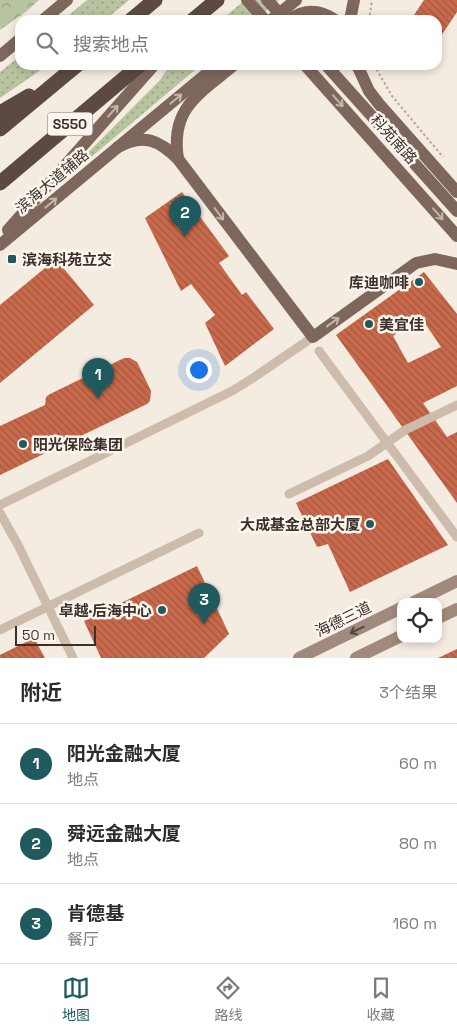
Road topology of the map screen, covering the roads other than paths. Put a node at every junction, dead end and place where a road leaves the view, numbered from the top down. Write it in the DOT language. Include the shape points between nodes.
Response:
graph roads {
  1 [pos="67,0"];
  2 [pos="155,0"];
  3 [pos="217,0"];
  4 [pos="247,0"];
  5 [pos="267,0"];
  6 [pos="296,0"];
  7 [pos="354,0"];
  8 [pos="49,15"];
  9 [pos="137,15"];
  10 [pos="199,15"];
  11 [pos="260,15"];
  12 [pos="277,15"];
  13 [pos="282,15"];
  14 [pos="298,15"];
  15 [pos="326,15"];
  16 [pos="351,15"];
  17 [pos="15,44"];
  18 [pos="0,56"];
  19 [pos="70,70"];
  20 [pos="71,70"];
  21 [pos="134,70"];
  22 [pos="150,70"];
  23 [pos="211,70"];
  24 [pos="228,70"];
  25 [pos="309,70"];
  26 [pos="330,70"];
  27 [pos="359,70"];
  28 [pos="0,113"];
  29 [pos="0,129"];
  30 [pos="118,147"];
  31 [pos="178,159"];
  32 [pos="0,183"];
  33 [pos="457,192"];
  34 [pos="457,211"];
  35 [pos="457,236"];
  36 [pos="0,239"];
  37 [pos="0,245"];
  38 [pos="457,264"];
  39 [pos="313,337"];
  40 [pos="319,351"];
  41 [pos="457,405"];
  42 [pos="387,443"];
  43 [pos="289,494"];
  44 [pos="0,505"];
  45 [pos="0,513"];
  46 [pos="199,533"];
  47 [pos="457,538"];
  48 [pos="457,581"];
  49 [pos="422,598"];
  50 [pos="48,607"];
  51 [pos="457,609"];
  52 [pos="397,610"];
  53 [pos="442,616"];
  54 [pos="0,630"];
  55 [pos="397,638"];
  56 [pos="73,658"];
  57 [pos="299,658"];
  58 [pos="356,658"];
  1 -- 8 [label="main road"];
  2 -- 9 [label="highway"];
  3 -- 10 [label="highway"];
  4 -- 11 [label="main road"];
  5 -- 13 [label="main road"];
  6 -- 12 [label="main road"];
  7 -- 16 [label="main road"];
  14 -- 15 [label="main road" via="314,11"];
  17 -- 18 [label="main road"];
  19 -- 28 [label="highway"];
  20 -- 29 [label="highway, S550"];
  21 -- 32 [label="highway, S550"];
  36 -- 22 [label="main road, one-way"];
  30 -- 23 [label="main road, 滨海大道辅路, one-way"];
  24 -- 31 [label="main road" via="196,97 180,119 176,133"];
  25 -- 35 [label="main road, 科苑南路, one-way"];
  26 -- 34 [label="main road, 科苑南路"];
  27 -- 33 [label="main road" via="379,104"];
  30 -- 31 [label="main road" via="134,140 152,141 161,144"];
  37 -- 30 [label="main road, 滨海大道辅路, one-way"];
  31 -- 39 [label="main road, one-way"];
  39 -- 38 [label="main road, one-way" via="416,263 435,259"];
  39 -- 44 [label="street" via="224,395"];
  40 -- 42 [label="street"];
  41 -- 42 [label="street" via="405,430"];
  42 -- 43 [label="street" via="368,456"];
  42 -- 47 [label="street"];
  45 -- 50 [label="street"];
  46 -- 50 [label="street"];
  48 -- 49 [label="main road"];
  50 -- 54 [label="street"];
  50 -- 56 [label="street"];
  51 -- 53 [label="main road"];
  52 -- 57 [label="main road, 海德三道, one-way"];
  55 -- 58 [label="main road"];
}
